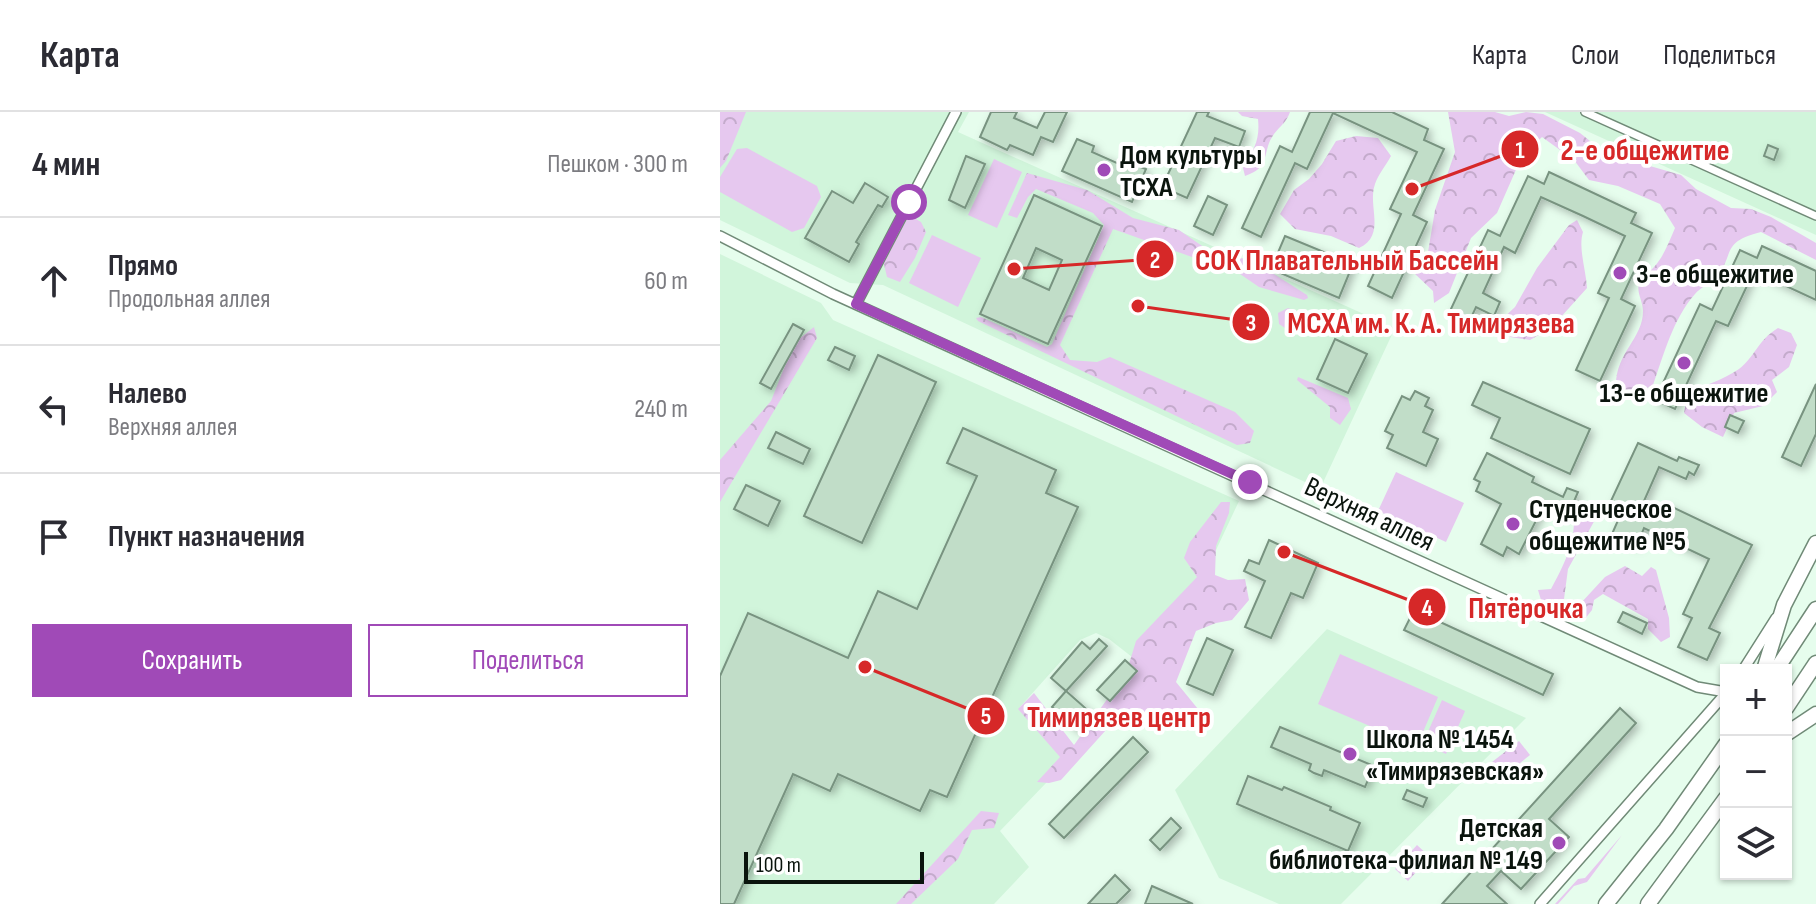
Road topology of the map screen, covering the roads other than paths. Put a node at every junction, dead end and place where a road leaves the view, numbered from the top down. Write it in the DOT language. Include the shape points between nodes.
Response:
graph roads {
  1 [pos="956,112"];
  2 [pos="1585,112"];
  3 [pos="1816,216"];
  4 [pos="720,236"];
  5 [pos="856,304"];
  6 [pos="1816,543"];
  7 [pos="1784,605"];
  8 [pos="1816,609"];
  9 [pos="1816,663"];
  10 [pos="1747,664"];
  11 [pos="1766,664"];
  12 [pos="1780,664"];
  13 [pos="1697,687"];
  14 [pos="1720,692"];
  15 [pos="1792,699"];
  16 [pos="1720,700"];
  17 [pos="1712,711"];
  18 [pos="1816,714"];
  19 [pos="1792,730"];
  20 [pos="1720,752"];
  21 [pos="1720,806"];
  22 [pos="1540,904"];
  23 [pos="1606,904"];
  24 [pos="1648,904"];
  1 -- 5 [label="street"];
  2 -- 3 [label="street"];
  4 -- 5 [label="street, Верхняя аллея"];
  5 -- 13 [label="street, Верхняя аллея"];
  6 -- 7 [label="main road"];
  7 -- 10 [label="street"];
  7 -- 11 [label="main road"];
  8 -- 12 [label="main road"];
  9 -- 15 [label="main road"];
  13 -- 14 [label="street, Верхняя аллея"];
  13 -- 17 [label="street"];
  16 -- 17 [label="street"];
  17 -- 22 [label="street"];
  18 -- 19 [label="main road"];
  20 -- 23 [label="main road"];
  21 -- 24 [label="main road"];
}
